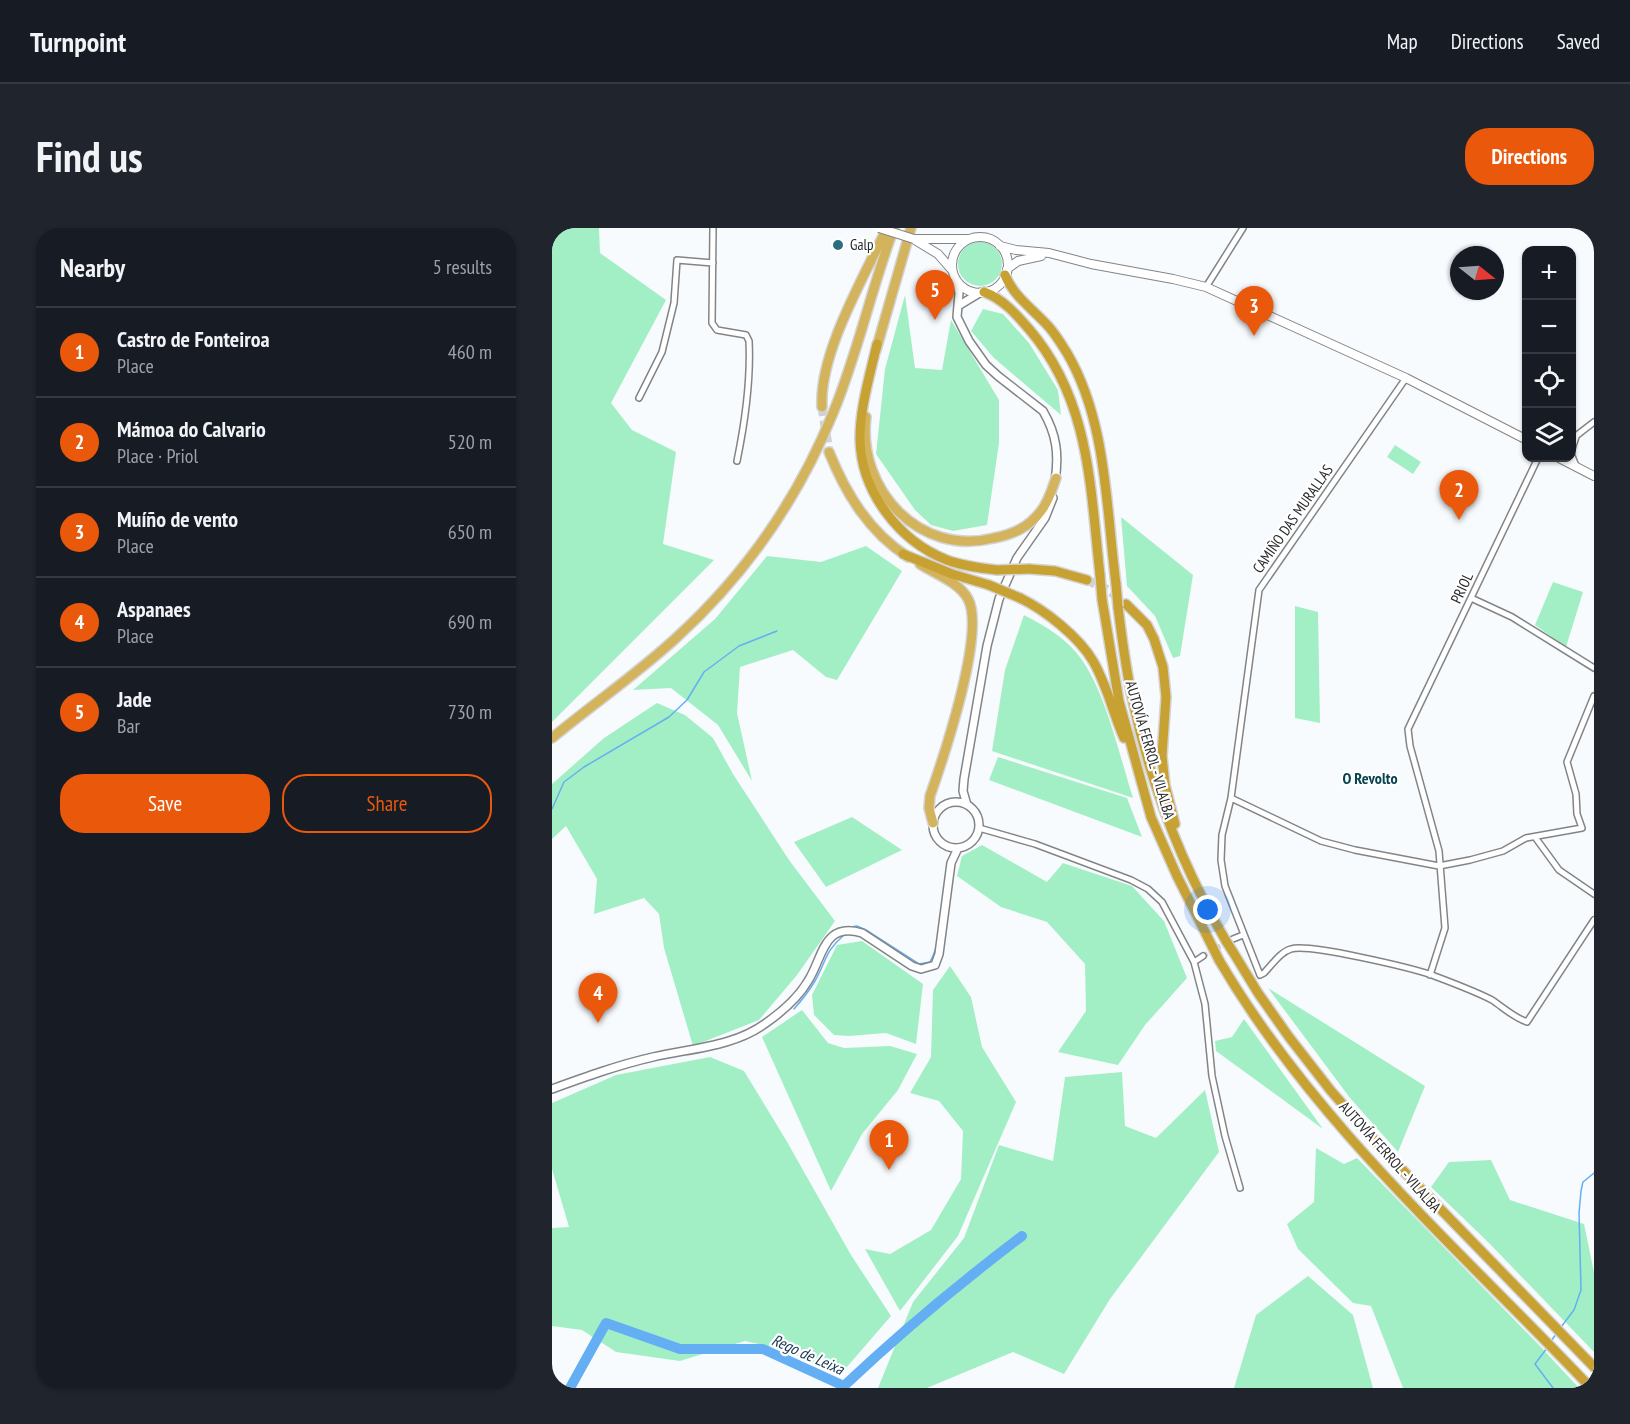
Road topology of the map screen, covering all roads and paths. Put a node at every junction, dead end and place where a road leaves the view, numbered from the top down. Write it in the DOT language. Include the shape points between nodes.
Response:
graph roads {
  1 [pos="713,228"];
  2 [pos="879,228"];
  3 [pos="887,228"];
  4 [pos="894,228"];
  5 [pos="911,228"];
  6 [pos="1243,228"];
  7 [pos="914,239"];
  8 [pos="969,239"];
  9 [pos="1000,246"];
  10 [pos="1073,259"];
  11 [pos="713,263"];
  12 [pos="1006,272"];
  13 [pos="955,276"];
  14 [pos="1206,288"];
  15 [pos="982,292"];
  16 [pos="958,306"];
  17 [pos="877,344"];
  18 [pos="1406,378"];
  19 [pos="639,398"];
  20 [pos="822,407"];
  21 [pos="1594,422"];
  22 [pos="1578,433"];
  23 [pos="1522,437"];
  24 [pos="1576,438"];
  25 [pos="829,452"];
  26 [pos="737,461"];
  27 [pos="1536,462"];
  28 [pos="1568,462"];
  29 [pos="1574,462"];
  30 [pos="1576,466"];
  31 [pos="1594,476"];
  32 [pos="1056,478"];
  33 [pos="903,554"];
  34 [pos="1087,580"];
  35 [pos="1471,598"];
  36 [pos="1122,606"];
  37 [pos="1594,668"];
  38 [pos="1594,696"];
  39 [pos="552,738"];
  40 [pos="964,779"];
  41 [pos="1140,779"];
  42 [pos="1231,798"];
  43 [pos="951,802"];
  44 [pos="967,805"];
  45 [pos="933,823"];
  46 [pos="979,828"];
  47 [pos="1535,837"];
  48 [pos="1177,841"];
  49 [pos="944,844"];
  50 [pos="958,848"];
  51 [pos="951,863"];
  52 [pos="1439,866"];
  53 [pos="1594,894"];
  54 [pos="1594,920"];
  55 [pos="1244,935"];
  56 [pos="1230,940"];
  57 [pos="1203,957"];
  58 [pos="1194,962"];
  59 [pos="1430,975"];
  60 [pos="552,1089"];
  61 [pos="1240,1188"];
  62 [pos="1594,1368"];
  63 [pos="1591,1388"];
  1 -- 11 [label="street"];
  2 -- 7 [label="main road, bridge"];
  3 -- 20 [label="highway" via="835,342 827,365"];
  4 -- 39 [label="highway" via="833,413 777,519 738,573 691,624"];
  5 -- 17 [label="highway"];
  6 -- 14 [label="street"];
  7 -- 8 [label="main road"];
  7 -- 13 [label="main road" via="938,254"];
  8 -- 9 [label="main road" via="981,237"];
  8 -- 13 [label="main road" via="953,257"];
  9 -- 10 [label="main road"];
  9 -- 12 [label="main road" via="1007,260"];
  10 -- 12 [label="main road" via="1032,256 1018,261"];
  10 -- 14 [label="main road"];
  11 -- 19 [label="street" via="677,260 674,303 662,352"];
  11 -- 26 [label="street" via="712,323 717,330 746,335 749,341 745,425"];
  12 -- 15 [label="main road" via="997,286"];
  12 -- 36 [label="highway, AUTOVÍA FERROL - VILALBA, bridge" via="1014,291 1050,328 1082,381 1098,440"];
  13 -- 15 [label="main road" via="967,289"];
  13 -- 16 [label="street"];
  14 -- 18 [label="main road"];
  15 -- 16 [label="street"];
  15 -- 41 [label="highway, AUTOVÍA FERROL - VILALBA, bridge" via="1004,303 1036,336 1071,396 1082,431 1102,600 1119,701"];
  16 -- 32 [label="street" via="958,321 986,365 1043,411 1058,450"];
  17 -- 32 [label="highway" via="865,424 868,459 879,488 912,523 933,534 965,541 1010,535 1024,528 1042,510"];
  17 -- 34 [label="highway, bridge" via="860,441 865,475 892,520 932,552 968,567 1055,571"];
  18 -- 23 [label="main road"];
  18 -- 42 [label="street, CAMIÑO DAS MURALLAS" via="1258,590"];
  21 -- 22 [label="street"];
  22 -- 24 [label="street"];
  25 -- 33 [label="highway" via="842,485 859,511"];
  27 -- 35 [label="street, PRIOL"];
  28 -- 30 [label="main road"];
  29 -- 30 [label="street"];
  30 -- 31 [label="main road"];
  32 -- 40 [label="street" via="1045,518 1017,558 999,599"];
  33 -- 41 [label="highway, bridge" via="1020,598 1059,623 1092,659"];
  33 -- 45 [label="highway" via="959,587 972,608 964,680 930,796"];
  35 -- 37 [label="street" via="1512,617"];
  35 -- 52 [label="street, PRIOL" via="1408,729 1439,851"];
  36 -- 48 [label="highway, AUTOVÍA FERROL - VILALBA" via="1133,701 1146,756"];
  36 -- 48 [label="highway" via="1147,625 1163,667 1166,697 1162,756"];
  38 -- 47 [label="street" via="1567,762 1582,828"];
  40 -- 43 [label="street"];
  40 -- 44 [label="street"];
  41 -- 63 [label="highway, AUTOVÍA FERROL - VILALBA, bridge" via="1151,817 1219,960 1276,1048 1343,1130 1417,1210"];
  42 -- 52 [label="street" via="1321,841"];
  42 -- 55 [label="street, CAMIÑO DAS MURALLAS" via="1221,860 1225,886"];
  43 -- 44 [label="street"];
  43 -- 45 [label="street" via="939,810"];
  44 -- 46 [label="street" via="977,815"];
  45 -- 49 [label="street" via="934,832"];
  46 -- 50 [label="street" via="972,842"];
  46 -- 58 [label="street" via="1035,844 1148,889 1161,902"];
  47 -- 52 [label="street" via="1503,851"];
  47 -- 53 [label="street" via="1559,870"];
  48 -- 56 [label="highway, AUTOVÍA FERROL - VILALBA" via="1211,916"];
  49 -- 50 [label="street"];
  49 -- 51 [label="street"];
  50 -- 51 [label="street"];
  51 -- 60 [label="street" via="935,965 921,969 912,966 862,933 843,931 821,949 810,979 798,995 760,1028 734,1040 610,1068"];
  52 -- 59 [label="street" via="1445,928"];
  54 -- 59 [label="street" via="1527,1022 1491,1000"];
  55 -- 56 [label="street"];
  55 -- 59 [label="street, CAMIÑO DAS MURALLAS" via="1260,975 1281,954 1303,947"];
  56 -- 62 [label="highway, AUTOVÍA FERROL - VILALBA, bridge" via="1233,952 1282,1028 1330,1091"];
  57 -- 58 [label="street"];
  58 -- 61 [label="street" via="1205,1004 1212,1076"];
}
